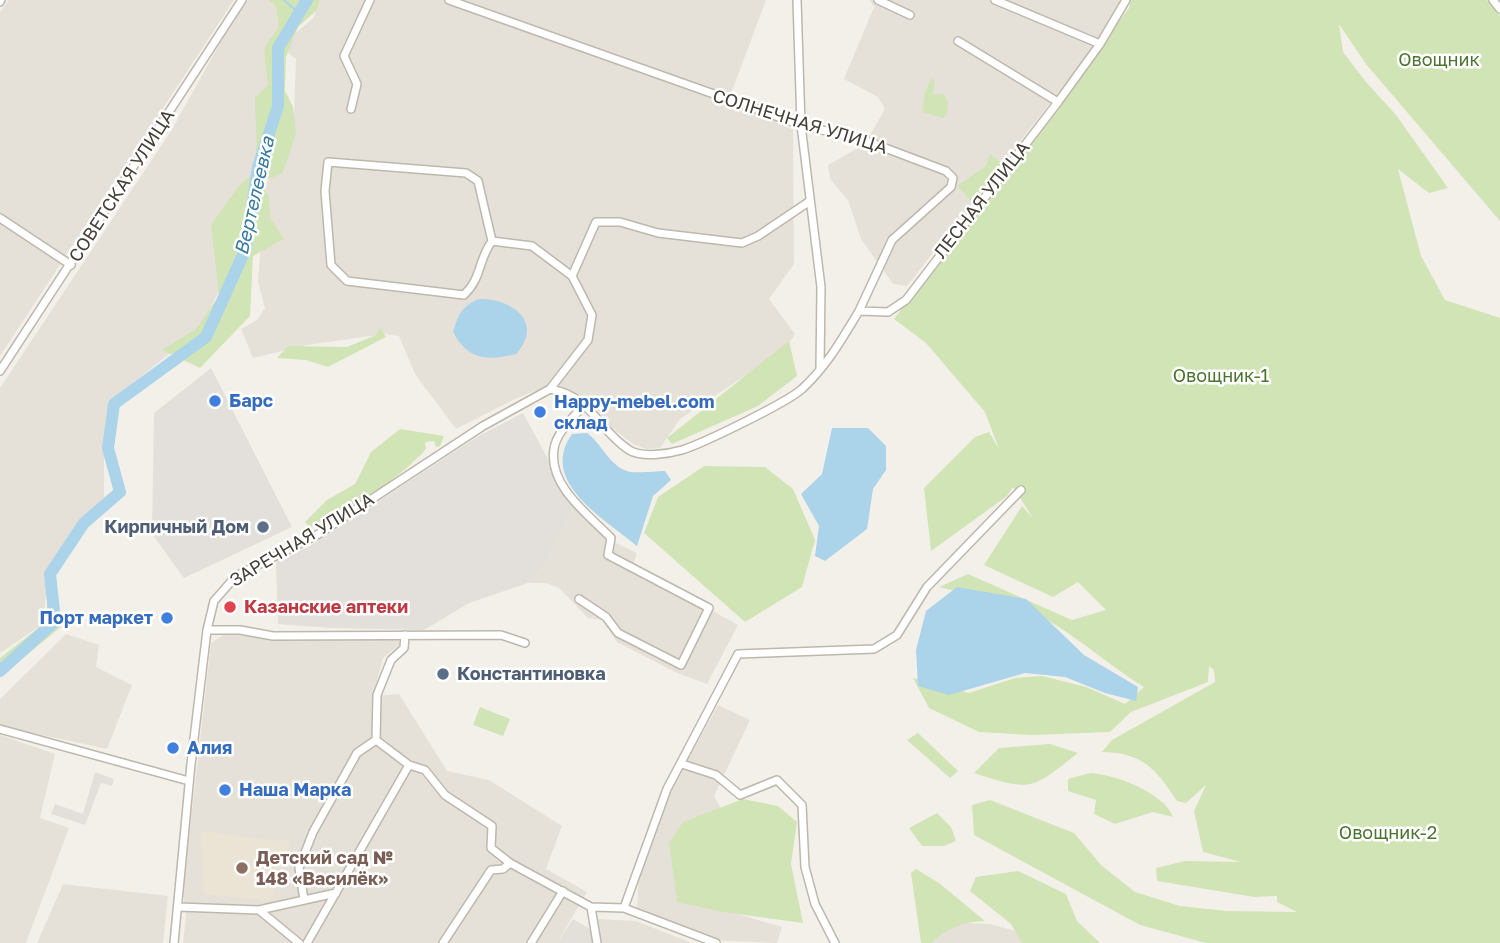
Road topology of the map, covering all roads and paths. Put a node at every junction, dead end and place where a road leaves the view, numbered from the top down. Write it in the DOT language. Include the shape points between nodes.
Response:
graph roads {
  1 [pos="242,0"];
  2 [pos="370,0"];
  3 [pos="449,0"];
  4 [pos="797,0"];
  5 [pos="877,0"];
  6 [pos="995,0"];
  7 [pos="1126,0"];
  8 [pos="1493,0"];
  9 [pos="1500,9"];
  10 [pos="910,15"];
  11 [pos="958,41"];
  12 [pos="1100,44"];
  13 [pos="1058,102"];
  14 [pos="351,109"];
  15 [pos="801,125"];
  16 [pos="810,201"];
  17 [pos="0,218"];
  18 [pos="492,241"];
  19 [pos="71,265"];
  20 [pos="572,276"];
  21 [pos="859,311"];
  22 [pos="820,369"];
  23 [pos="0,371"];
  24 [pos="550,389"];
  25 [pos="585,404"];
  26 [pos="1021,489"];
  27 [pos="579,599"];
  28 [pos="207,630"];
  29 [pos="405,635"];
  30 [pos="525,643"];
  31 [pos="0,729"];
  32 [pos="376,740"];
  33 [pos="682,764"];
  34 [pos="409,765"];
  35 [pos="189,781"];
  36 [pos="510,863"];
  37 [pos="563,891"];
  38 [pos="336,893"];
  39 [pos="304,900"];
  40 [pos="178,907"];
  41 [pos="591,907"];
  42 [pos="625,908"];
  43 [pos="259,910"];
  44 [pos="174,943"];
  45 [pos="299,943"];
  46 [pos="307,943"];
  47 [pos="443,943"];
  48 [pos="531,943"];
  49 [pos="597,943"];
  50 [pos="711,943"];
  51 [pos="835,943"];
  1 -- 19 [label="street, СОВЕТСКАЯ УЛИЦА"];
  2 -- 14 [label="street" via="344,56 358,85"];
  3 -- 15 [label="street, СОЛНЕЧНАЯ УЛИЦА"];
  4 -- 15 [label="street"];
  5 -- 10 [label="street"];
  6 -- 12 [label="street"];
  7 -- 12 [label="street, ЛЕСНАЯ УЛИЦА"];
  8 -- 9 [label="street"];
  11 -- 13 [label="street"];
  12 -- 13 [label="street, ЛЕСНАЯ УЛИЦА"];
  13 -- 21 [label="street, ЛЕСНАЯ УЛИЦА" via="906,300 888,312"];
  15 -- 16 [label="street"];
  15 -- 21 [label="street, СОЛНЕЧНАЯ УЛИЦА" via="864,140 946,171 953,178 951,187 892,240"];
  16 -- 20 [label="street" via="742,243 658,233 608,220 596,222"];
  16 -- 22 [label="street" via="822,308"];
  17 -- 19 [label="street"];
  18 -- 18 [label="street" via="482,190 466,173 328,162 325,191 331,265 347,281 464,295 477,282 483,253"];
  18 -- 20 [label="street" via="532,246"];
  19 -- 23 [label="street, СОВЕТСКАЯ УЛИЦА"];
  20 -- 24 [label="street" via="592,315 589,340"];
  21 -- 22 [label="street"];
  22 -- 25 [label="street" via="801,390 682,450 631,451"];
  24 -- 25 [label="street" via="569,393"];
  24 -- 28 [label="street, ЗАРЕЧНАЯ УЛИЦА" via="483,426 317,535 236,576 214,601"];
  25 -- 27 [label="street" via="554,447 555,468 564,489 611,538 608,555 709,608 681,665 618,634 606,617"];
  26 -- 33 [label="street" via="927,587 897,635 874,649 738,654"];
  28 -- 29 [label="street" via="273,636"];
  28 -- 35 [label="street, ЗАРЕЧНАЯ УЛИЦА"];
  29 -- 30 [label="street" via="501,635"];
  29 -- 32 [label="street" via="404,648 391,660 377,695"];
  31 -- 35 [label="street"];
  32 -- 34 [label="street"];
  32 -- 39 [label="street" via="357,753 313,832 299,868"];
  33 -- 42 [label="street" via="667,789"];
  33 -- 51 [label="street" via="716,775 740,795 778,780 802,804 805,867 815,904"];
  34 -- 36 [label="street" via="425,771 445,795 492,825 491,848"];
  34 -- 38 [label="street"];
  35 -- 40 [label="street, ЗАРЕЧНАЯ УЛИЦА"];
  36 -- 37 [label="street"];
  36 -- 47 [label="street" via="491,870"];
  37 -- 41 [label="street"];
  37 -- 48 [label="street"];
  38 -- 39 [label="street"];
  38 -- 46 [label="street"];
  39 -- 43 [label="street"];
  40 -- 43 [label="street"];
  40 -- 44 [label="street, ЗАРЕЧНАЯ УЛИЦА"];
  41 -- 42 [label="street"];
  41 -- 49 [label="street"];
  42 -- 50 [label="street"];
  43 -- 45 [label="street"];
}
